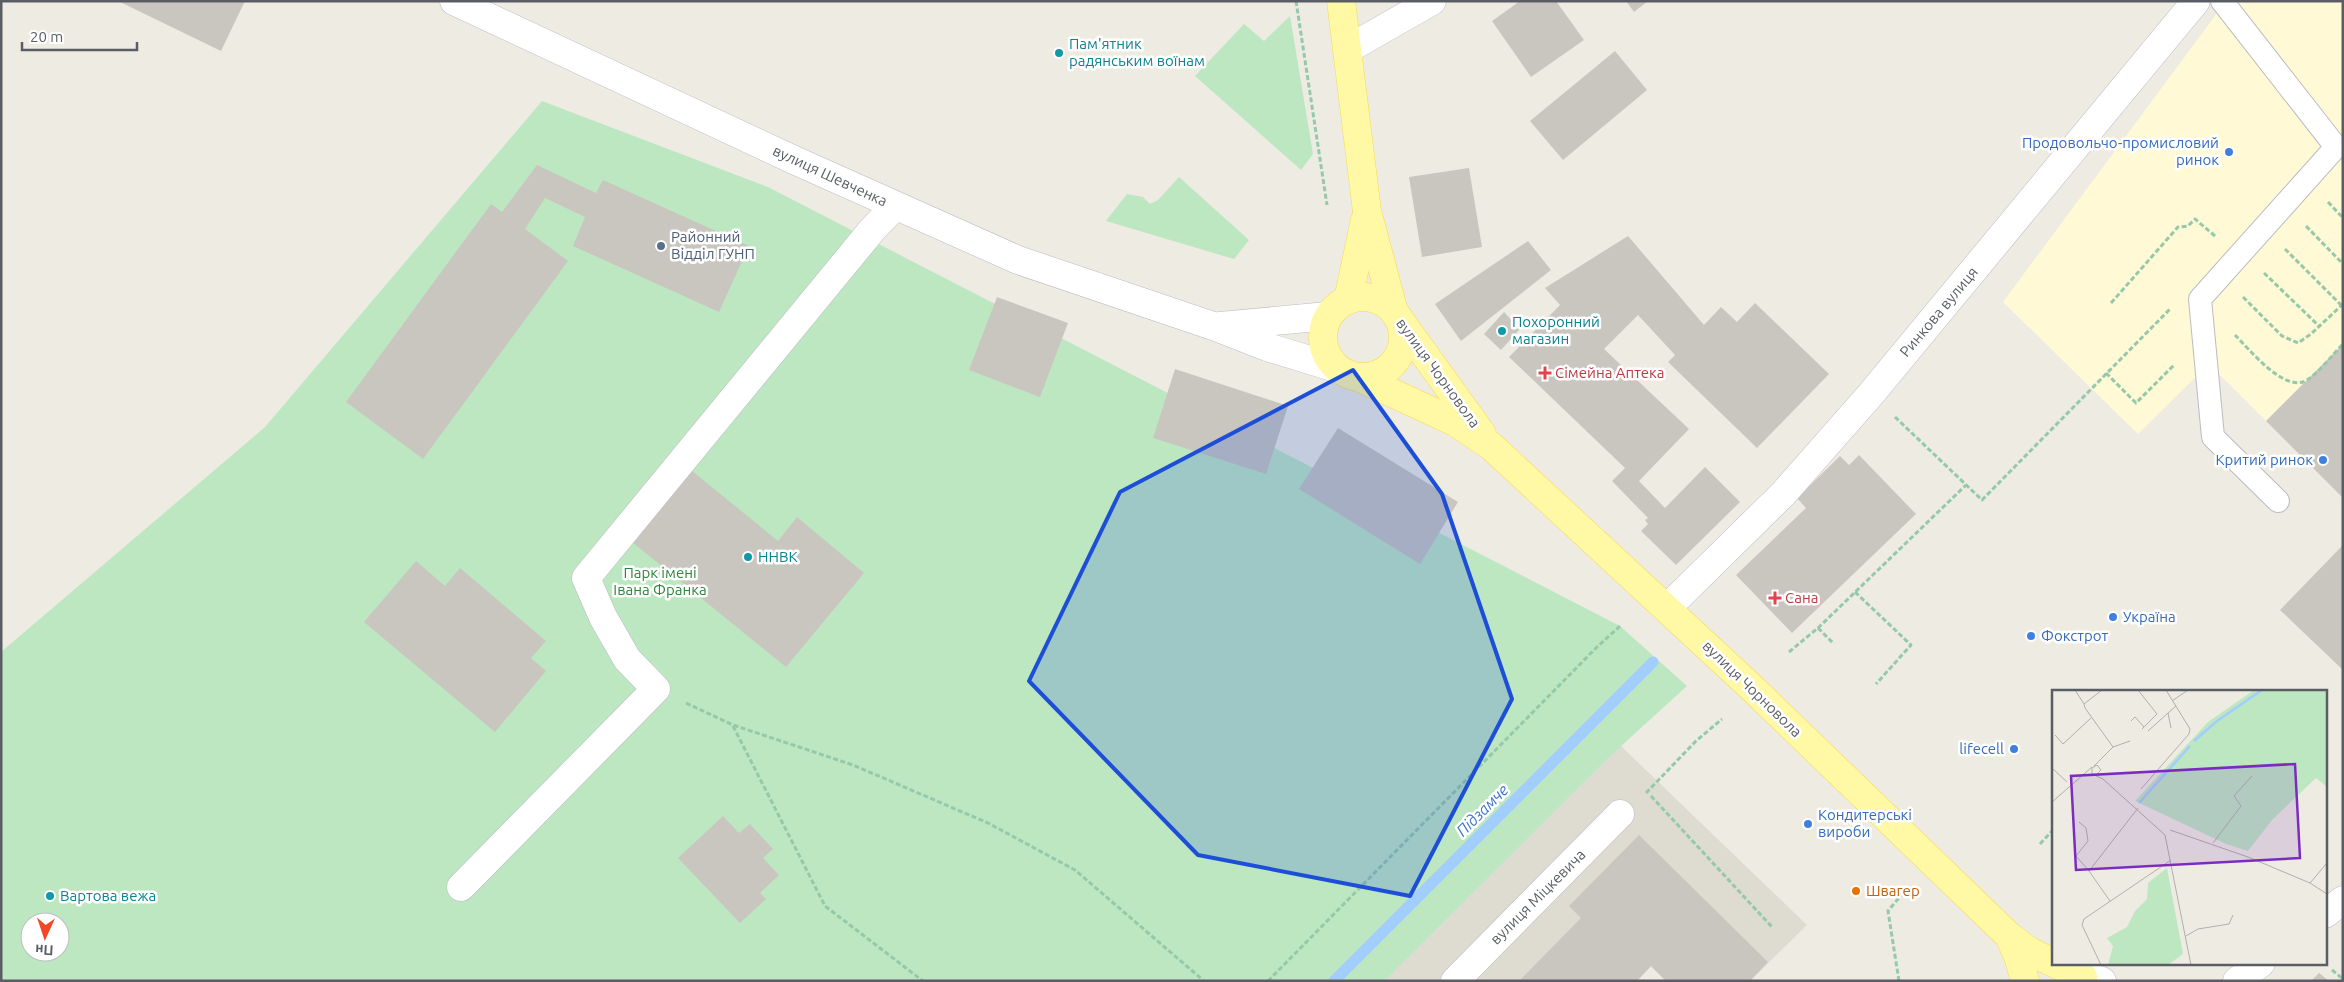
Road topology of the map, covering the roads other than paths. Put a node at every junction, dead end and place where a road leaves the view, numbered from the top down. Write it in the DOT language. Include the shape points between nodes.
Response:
graph roads {
  1 [pos="454,1"];
  2 [pos="1341,1"];
  3 [pos="1432,1"];
  4 [pos="2196,1"];
  5 [pos="2222,1"];
  6 [pos="1348,49"];
  7 [pos="895,206"];
  8 [pos="1367,211"];
  9 [pos="1338,308"];
  10 [pos="1394,312"];
  11 [pos="1216,327"];
  12 [pos="1348,373"];
  13 [pos="1491,446"];
  14 [pos="2278,501"];
  15 [pos="1666,608"];
  16 [pos="1620,814"];
  17 [pos="461,887"];
  18 [pos="2343,900"];
  19 [pos="2326,913"];
  20 [pos="2009,936"];
  21 [pos="2052,962"];
  22 [pos="2056,964"];
  23 [pos="2089,980"];
  24 [pos="1455,981"];
  25 [pos="2025,981"];
  1 -- 7 [label="street, вулиця Шевченка"];
  2 -- 6 [label="main road, вулиця Чорновола"];
  3 -- 6 [label="street"];
  4 -- 15 [label="street, Ринкова вулиця" via="1871,394 1783,494"];
  5 -- 14 [label="lane" via="2336,147 2200,298 2213,437"];
  6 -- 8 [label="main road, вулиця Чорновола"];
  7 -- 11 [label="street, вулиця Шевченка" via="1018,260"];
  7 -- 17 [label="street" via="586,578 603,617 628,659 656,689"];
  8 -- 9 [label="main road, вулиця Чорновола"];
  8 -- 10 [label="main road, вулиця Чорновола"];
  9 -- 10 [label="main road" via="1360,297 1385,304"];
  9 -- 11 [label="street, вулиця Шевченка"];
  9 -- 12 [label="main road" via="1323,327 1322,338 1329,360"];
  10 -- 12 [label="main road" via="1403,336 1398,356 1385,371 1373,376"];
  10 -- 13 [label="main road, вулиця Чорновола"];
  11 -- 12 [label="street, вулиця Шевченка"];
  12 -- 13 [label="main road, вулиця Чорновола" via="1456,422"];
  13 -- 15 [label="main road, вулиця Чорновола"];
  15 -- 20 [label="main road, вулиця Чорновола"];
  16 -- 24 [label="street, вулиця Міцкевича"];
  18 -- 19 [label="street"];
  20 -- 21 [label="main road, вулиця Чорновола"];
  20 -- 25 [label="main road, вулиця Чорновола"];
  22 -- 23 [label="main road, вулиця Чорновола"];
}
